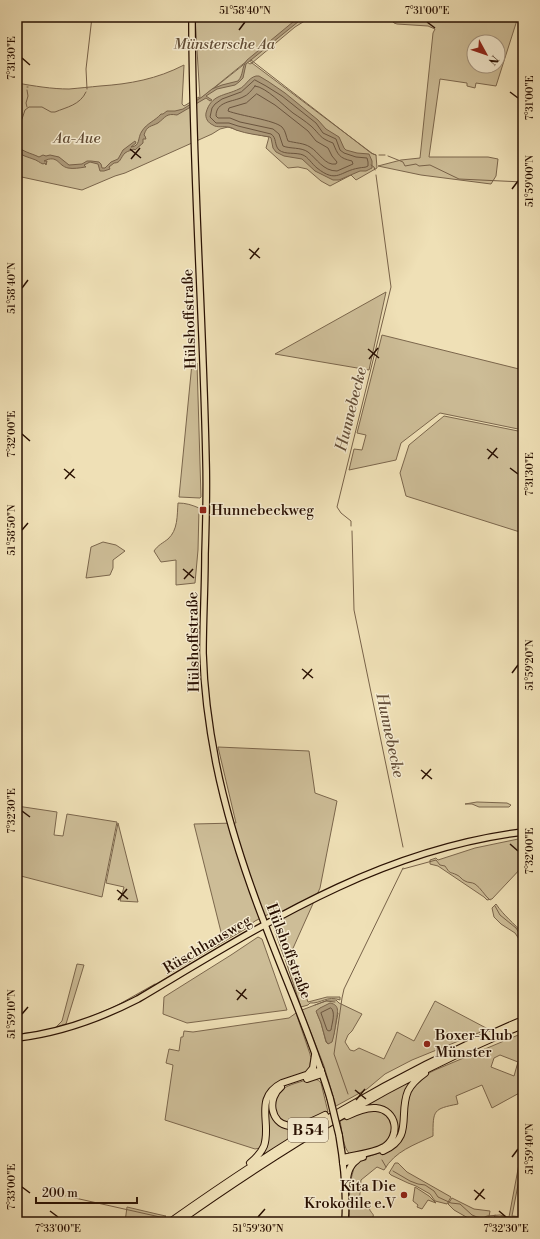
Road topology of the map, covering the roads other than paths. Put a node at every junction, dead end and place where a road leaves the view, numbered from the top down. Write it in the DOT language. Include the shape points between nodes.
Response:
graph roads {
  1 [pos="192,17"];
  2 [pos="523,832"];
  3 [pos="264,924"];
  4 [pos="523,1020"];
  5 [pos="523,1025"];
  6 [pos="17,1038"];
  7 [pos="316,1055"];
  8 [pos="452,1057"];
  9 [pos="322,1072"];
  10 [pos="308,1074"];
  11 [pos="365,1096"];
  12 [pos="303,1139"];
  13 [pos="360,1158"];
  14 [pos="343,1160"];
  15 [pos="346,1189"];
  16 [pos="205,1197"];
  17 [pos="170,1222"];
  18 [pos="178,1222"];
  19 [pos="345,1222"];
  1 -- 3 [label="main road, Hülshoffstraße" via="206,460 203,631 206,691 212,738 226,807"];
  2 -- 3 [label="main road, Rüschhausweg" via="455,844 396,862 342,884"];
  3 -- 6 [label="main road, Rüschhausweg" via="118,1010 52,1033"];
  3 -- 7 [label="main road, Hülshoffstraße"];
  4 -- 11 [label="highway, B 54" via="444,1055"];
  5 -- 8 [label="highway, B 54"];
  7 -- 9 [label="main road, Hülshoffstraße"];
  7 -- 10 [label="highway" via="314,1065"];
  8 -- 12 [label="highway, B 54" via="374,1097"];
  8 -- 13 [label="highway" via="420,1077 410,1088 403,1130 397,1142 384,1151"];
  9 -- 10 [label="highway"];
  9 -- 11 [label="highway" via="288,1084 277,1091 272,1106 277,1120 289,1126 304,1124"];
  9 -- 14 [label="main road, Hülshoffstraße, bridge"];
  10 -- 16 [label="highway" via="282,1083 270,1093 266,1104 266,1135 262,1150 251,1162"];
  11 -- 16 [label="highway, B 54" via="294,1138"];
  12 -- 14 [label="highway" via="351,1114 367,1109 380,1108 389,1114 395,1128 394,1136 388,1144"];
  12 -- 18 [label="highway, B 54"];
  13 -- 14 [label="highway"];
  13 -- 15 [label="highway" via="350,1166"];
  14 -- 15 [label="main road, Hülshoffstraße"];
  15 -- 19 [label="main road, Hülshoffstraße"];
  16 -- 17 [label="highway, B 54"];
}
